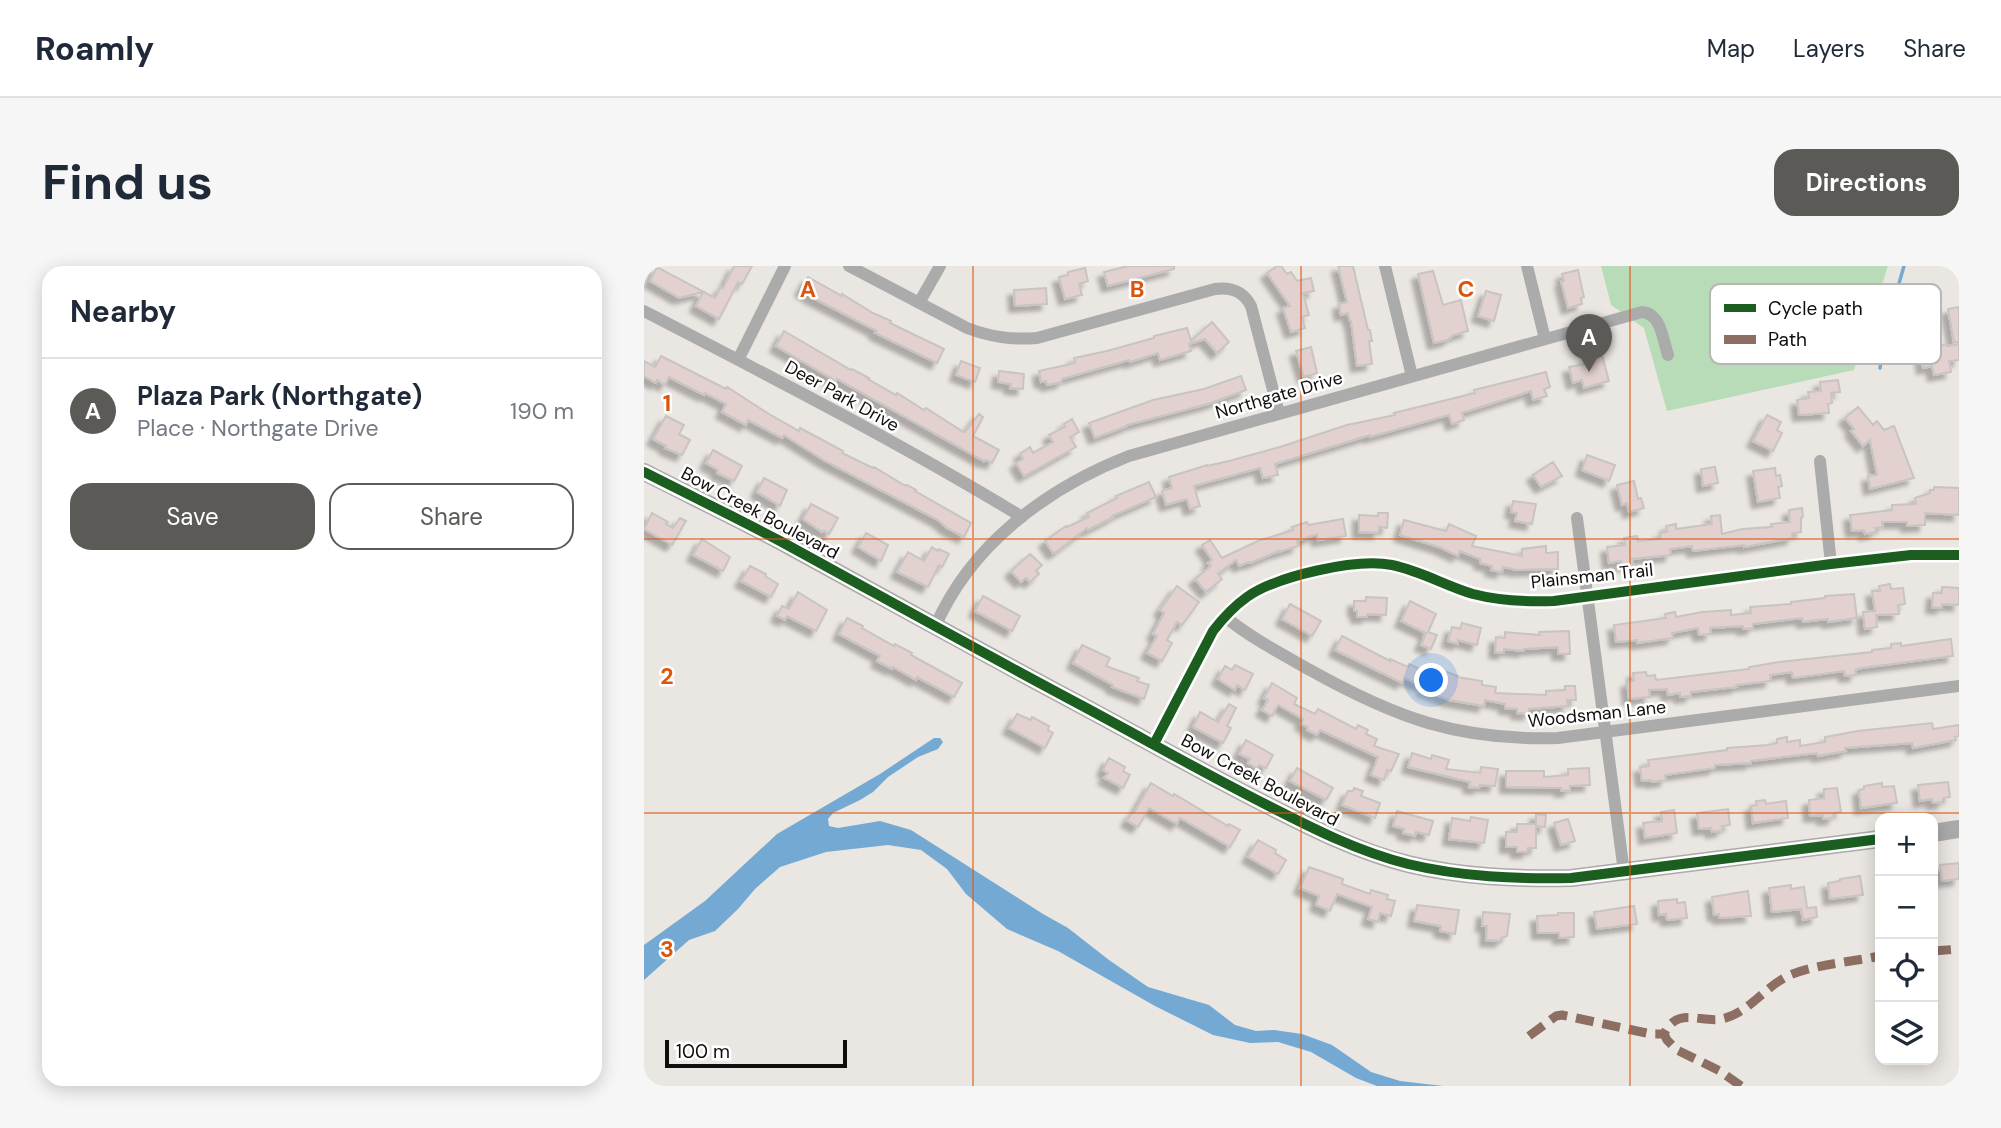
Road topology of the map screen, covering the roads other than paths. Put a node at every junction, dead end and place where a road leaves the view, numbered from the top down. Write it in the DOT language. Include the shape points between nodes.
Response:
graph roads {
  1 [pos="785,266"];
  2 [pos="849,266"];
  3 [pos="940,266"];
  4 [pos="1385,266"];
  5 [pos="1527,266"];
  6 [pos="919,303"];
  7 [pos="644,312"];
  8 [pos="1545,339"];
  9 [pos="1668,355"];
  10 [pos="738,360"];
  11 [pos="1412,376"];
  12 [pos="1279,413"];
  13 [pos="1820,461"];
  14 [pos="644,472"];
  15 [pos="1022,517"];
  16 [pos="1577,518"];
  17 [pos="1959,555"];
  18 [pos="1831,564"];
  19 [pos="1587,596"];
  20 [pos="1224,616"];
  21 [pos="934,627"];
  22 [pos="1959,687"];
  23 [pos="1605,733"];
  24 [pos="1154,744"];
  25 [pos="1959,829"];
  26 [pos="1938,832"];
  27 [pos="1875,840"];
  28 [pos="1624,872"];
  1 -- 10 [label="street"];
  2 -- 6 [label="street"];
  3 -- 6 [label="street"];
  4 -- 11 [label="street"];
  5 -- 8 [label="street"];
  6 -- 12 [label="street" via="985,335 1018,340 1215,289 1233,289 1251,306"];
  7 -- 10 [label="street, Deer Park Drive"];
  8 -- 9 [label="street, Northgate Drive" via="1649,312"];
  8 -- 11 [label="street, Northgate Drive"];
  10 -- 15 [label="street, Deer Park Drive"];
  11 -- 12 [label="street, Northgate Drive"];
  12 -- 15 [label="street, Northgate Drive" via="1100,467"];
  13 -- 18 [label="street"];
  14 -- 21 [label="street, Bow Creek Boulevard"];
  15 -- 21 [label="street, Northgate Drive" via="964,575"];
  16 -- 19 [label="street"];
  17 -- 18 [label="street, Plainsman Trail"];
  18 -- 19 [label="street, Plainsman Trail"];
  19 -- 20 [label="street, Plainsman Trail" via="1530,602 1501,599 1473,594 1409,569 1354,564 1265,587"];
  19 -- 23 [label="street"];
  20 -- 23 [label="street, Woodsman Lane" via="1247,635 1354,695 1418,721 1492,737"];
  20 -- 24 [label="street, Plainsman Trail"];
  21 -- 24 [label="street, Bow Creek Boulevard"];
  22 -- 23 [label="street, Woodsman Lane"];
  23 -- 28 [label="street"];
  24 -- 28 [label="street, Bow Creek Boulevard" via="1331,837 1409,864 1529,879"];
  25 -- 26 [label="street"];
  27 -- 28 [label="street, Bow Creek Boulevard"];
}
